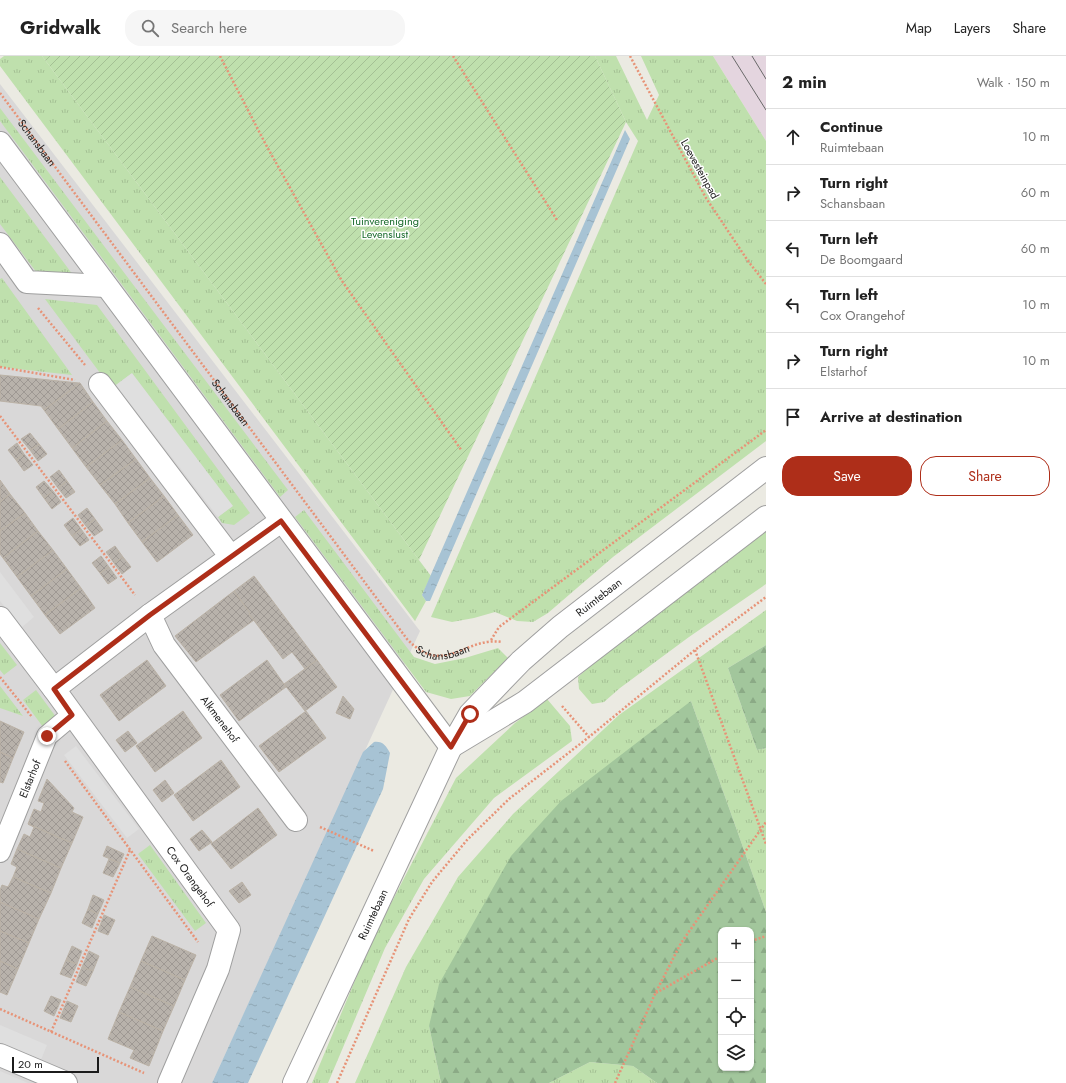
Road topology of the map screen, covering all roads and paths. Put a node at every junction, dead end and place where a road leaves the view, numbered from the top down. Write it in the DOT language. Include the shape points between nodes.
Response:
graph roads {
  1 [pos="220,56"];
  2 [pos="453,56"];
  3 [pos="630,56"];
  4 [pos="0,93"];
  5 [pos="0,143"];
  6 [pos="557,220"];
  7 [pos="0,244"];
  8 [pos="27,282"];
  9 [pos="766,284"];
  10 [pos="106,286"];
  11 [pos="0,367"];
  12 [pos="100,384"];
  13 [pos="0,416"];
  14 [pos="766,430"];
  15 [pos="462,451"];
  16 [pos="766,468"];
  17 [pos="766,517"];
  18 [pos="281,521"];
  19 [pos="231,557"];
  20 [pos="766,597"];
  21 [pos="150,615"];
  22 [pos="0,618"];
  23 [pos="695,650"];
  24 [pos="0,677"];
  25 [pos="54,689"];
  26 [pos="72,715"];
  27 [pos="47,736"];
  28 [pos="451,747"];
  29 [pos="296,820"];
  30 [pos="766,822"];
  31 [pos="321,827"];
  32 [pos="761,829"];
  33 [pos="766,844"];
  34 [pos="365,847"];
  35 [pos="130,850"];
  36 [pos="0,852"];
  37 [pos="766,936"];
  38 [pos="754,940"];
  39 [pos="718,958"];
  40 [pos="218,969"];
  41 [pos="655,994"];
  42 [pos="0,1009"];
  43 [pos="51,1032"];
  44 [pos="0,1055"];
  45 [pos="146,1074"];
  46 [pos="66,1083"];
  47 [pos="169,1083"];
  48 [pos="294,1083"];
  49 [pos="337,1083"];
  50 [pos="615,1083"];
  1 -- 15 [label="path" via="342,281"];
  2 -- 6 [label="path"];
  3 -- 9 [label="path, Loevesteinpad" via="706,198"];
  4 -- 14 [label="path, Schansbaan" via="417,650 433,656 450,655 491,640 499,627"];
  5 -- 10 [label="street"];
  7 -- 8 [label="street"];
  8 -- 10 [label="street"];
  8 -- 12 [label="path" via="37,306"];
  10 -- 18 [label="street"];
  11 -- 12 [label="path"];
  12 -- 19 [label="street"];
  13 -- 21 [label="path"];
  16 -- 28 [label="street, Ruimtebaan" via="560,627 521,661 470,714"];
  17 -- 28 [label="street" via="525,702"];
  18 -- 19 [label="street"];
  18 -- 28 [label="street"];
  19 -- 21 [label="street"];
  20 -- 23 [label="path"];
  21 -- 25 [label="street"];
  21 -- 29 [label="street, Alkmenehof" via="164,645"];
  22 -- 25 [label="street, Cox Orangehof"];
  23 -- 32 [label="path"];
  23 -- 49 [label="path" via="509,799 467,840 432,882 409,919"];
  24 -- 27 [label="path"];
  25 -- 26 [label="street, Cox Orangehof"];
  26 -- 27 [label="street, Elstarhof"];
  26 -- 40 [label="street, Cox Orangehof" via="229,930"];
  27 -- 35 [label="path"];
  27 -- 36 [label="street, Elstarhof"];
  28 -- 48 [label="street, Ruimtebaan"];
  30 -- 32 [label="path"];
  31 -- 34 [label="path"];
  32 -- 33 [label="path"];
  32 -- 41 [label="path" via="681,943"];
  35 -- 40 [label="path"];
  35 -- 43 [label="path"];
  37 -- 38 [label="path"];
  39 -- 41 [label="path"];
  40 -- 47 [label="street, Cox Orangehof"];
  41 -- 50 [label="path"];
  42 -- 43 [label="path"];
  43 -- 45 [label="path"];
  44 -- 46 [label="street"];
}
